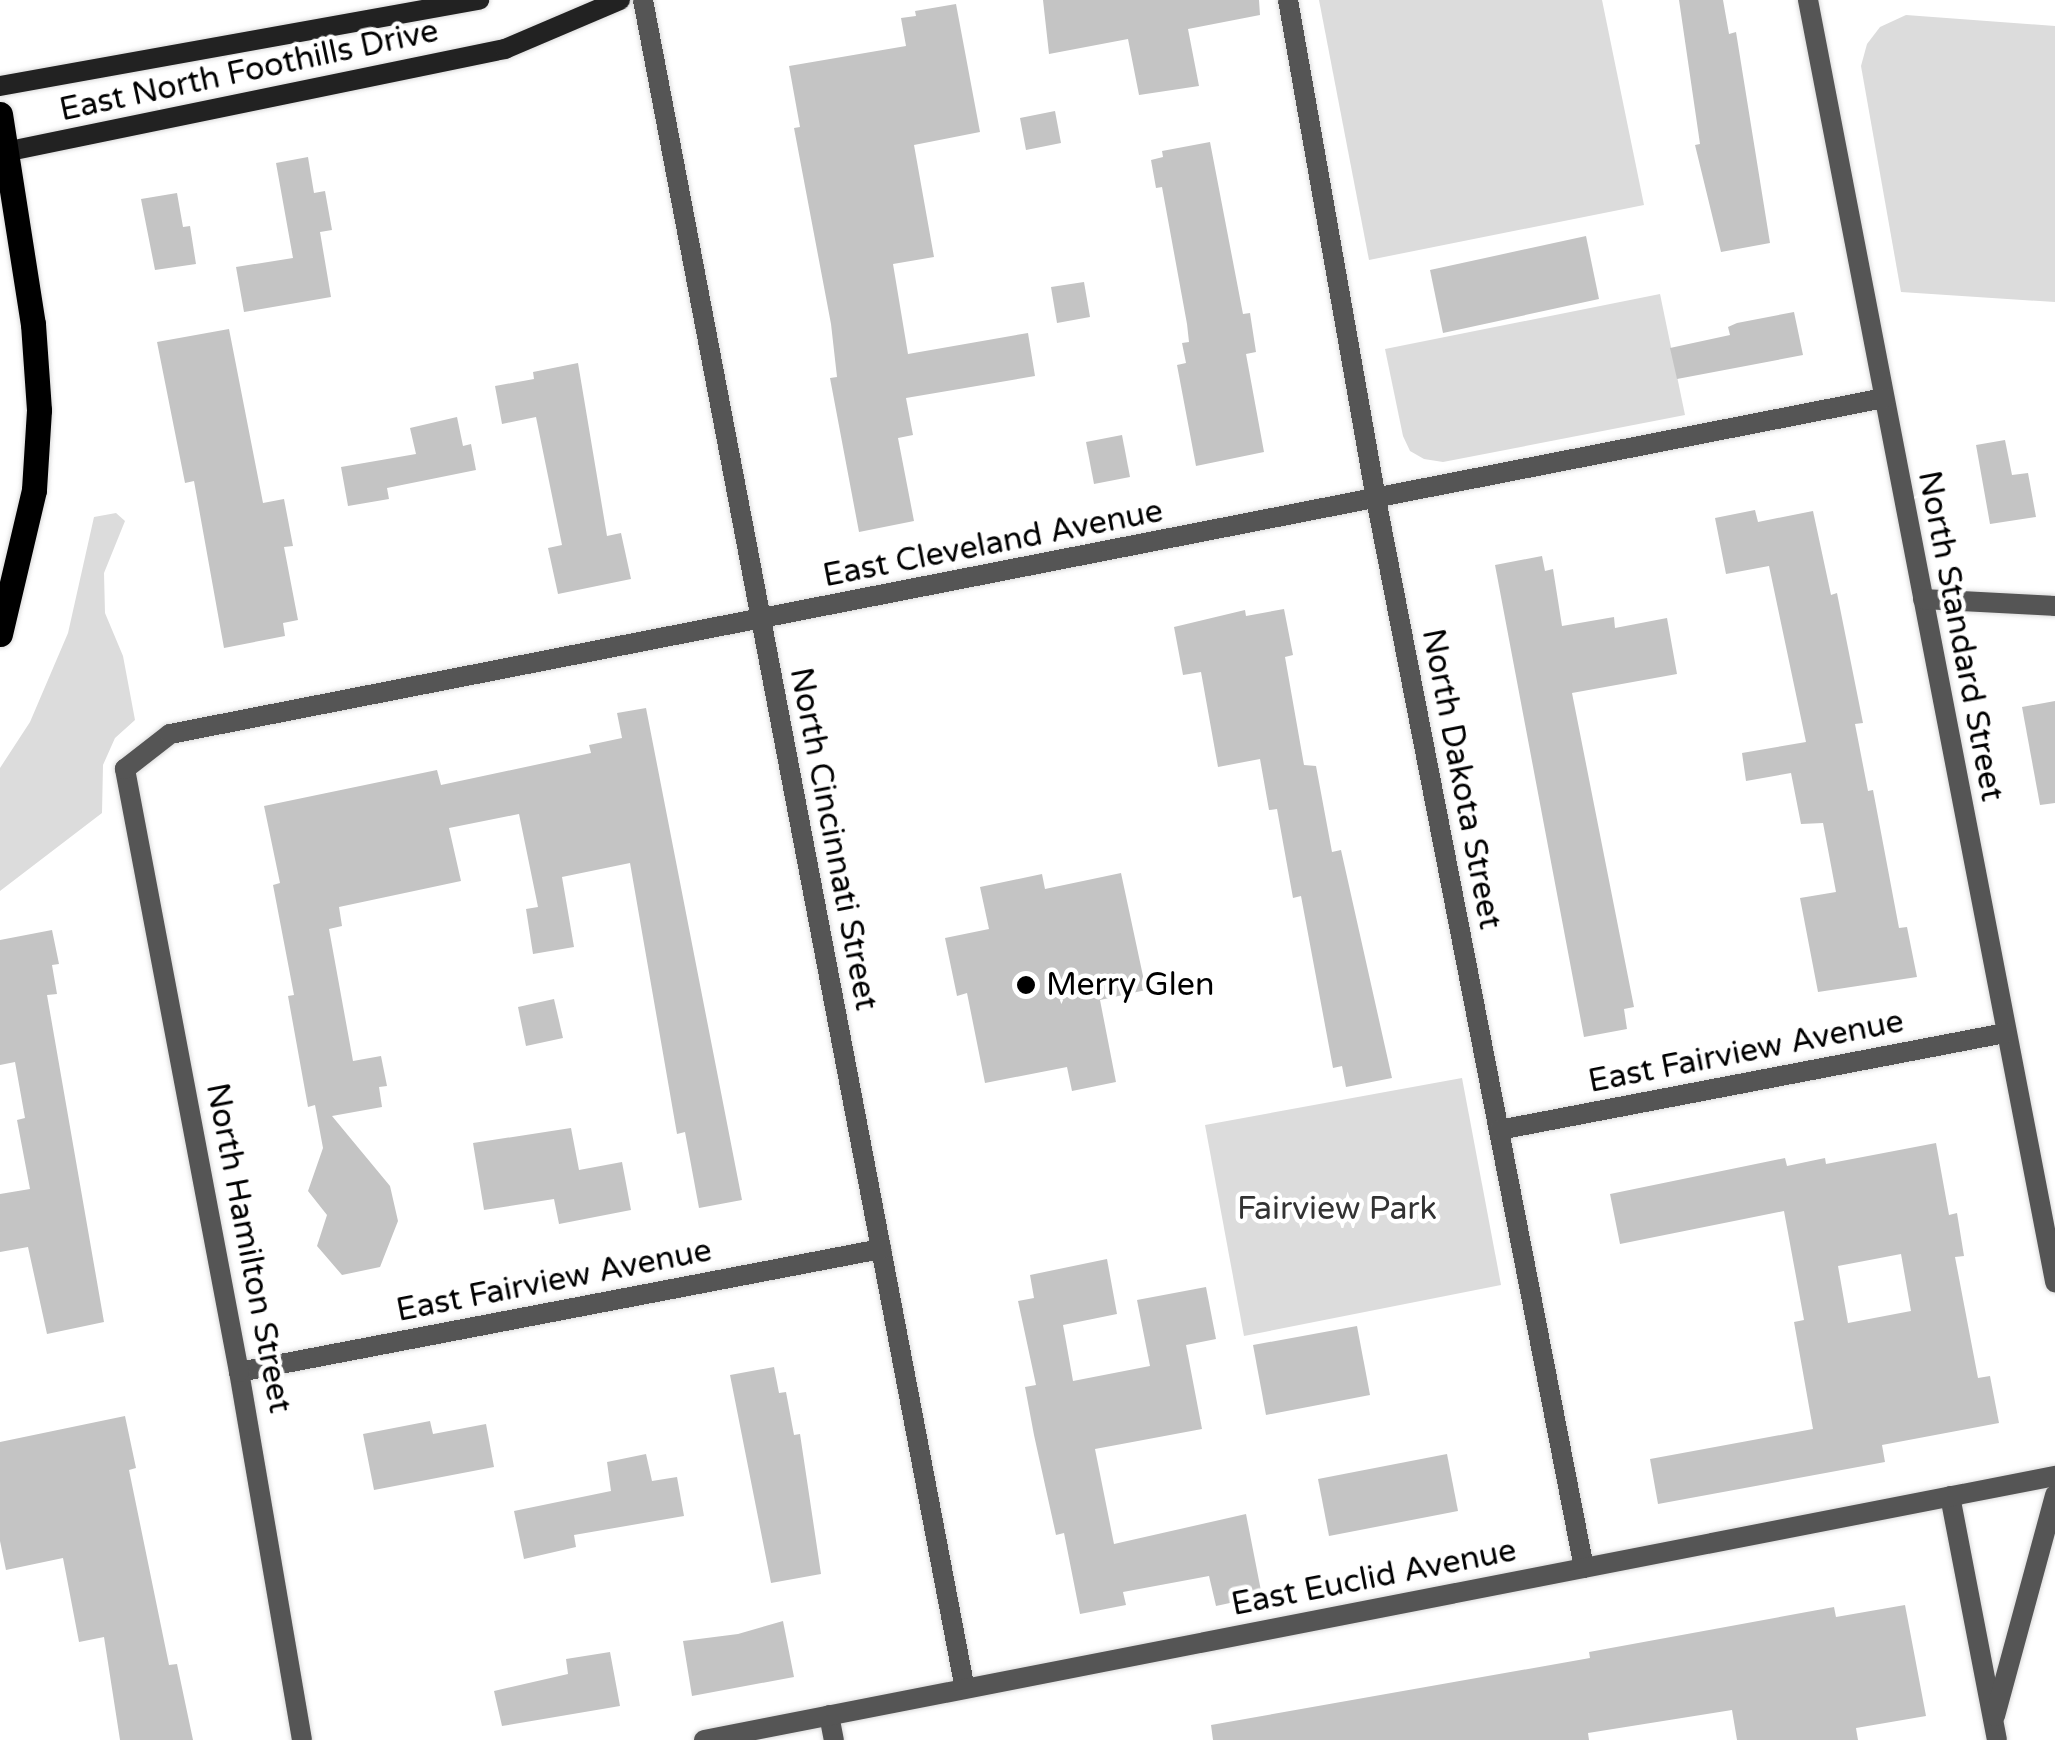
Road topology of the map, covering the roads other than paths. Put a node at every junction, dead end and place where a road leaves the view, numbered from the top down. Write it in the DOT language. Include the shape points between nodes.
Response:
graph roads {
  1 [pos="479,0"];
  2 [pos="620,0"];
  3 [pos="643,0"];
  4 [pos="1288,0"];
  5 [pos="1808,0"];
  6 [pos="0,86"];
  7 [pos="0,114"];
  8 [pos="4,153"];
  9 [pos="1884,398"];
  10 [pos="1376,500"];
  11 [pos="1923,599"];
  12 [pos="2055,606"];
  13 [pos="761,620"];
  14 [pos="0,634"];
  15 [pos="125,769"];
  16 [pos="2004,1033"];
  17 [pos="1499,1130"];
  18 [pos="881,1249"];
  19 [pos="2055,1282"];
  20 [pos="239,1372"];
  21 [pos="2055,1476"];
  22 [pos="1950,1496"];
  23 [pos="2055,1496"];
  24 [pos="1584,1568"];
  25 [pos="965,1689"];
  26 [pos="830,1715"];
  27 [pos="1995,1731"];
  28 [pos="302,1740"];
  29 [pos="704,1740"];
  30 [pos="834,1740"];
  1 -- 6 [label="main road, East North Foothills Drive"];
  2 -- 8 [label="main road, East North Foothills Drive" via="505,49"];
  3 -- 13 [label="street, North Cincinnati Street"];
  4 -- 10 [label="street, North Dakota Street"];
  5 -- 9 [label="street, North Standard Street"];
  7 -- 8 [label="main road"];
  8 -- 14 [label="main road" via="33,324 39,410 34,490"];
  9 -- 10 [label="street, East Cleveland Avenue"];
  9 -- 11 [label="street, North Standard Street"];
  10 -- 13 [label="street, East Cleveland Avenue"];
  10 -- 17 [label="street, North Dakota Street"];
  11 -- 12 [label="street"];
  11 -- 16 [label="street, North Standard Street"];
  13 -- 15 [label="street, East Cleveland Avenue" via="170,734"];
  13 -- 18 [label="street, North Cincinnati Street"];
  15 -- 20 [label="street, North Hamilton Street"];
  16 -- 17 [label="street, East Fairview Avenue"];
  16 -- 19 [label="street, North Standard Street"];
  17 -- 24 [label="street, North Dakota Street"];
  18 -- 20 [label="street, East Fairview Avenue"];
  18 -- 25 [label="street, North Cincinnati Street"];
  20 -- 28 [label="street, North Hamilton Street"];
  21 -- 22 [label="street, East Euclid Avenue"];
  22 -- 24 [label="street, East Euclid Avenue"];
  22 -- 27 [label="street"];
  23 -- 27 [label="street"];
  24 -- 25 [label="street, East Euclid Avenue"];
  25 -- 26 [label="street, East Euclid Avenue"];
  26 -- 29 [label="street, East Euclid Avenue"];
  26 -- 30 [label="street"];
}
